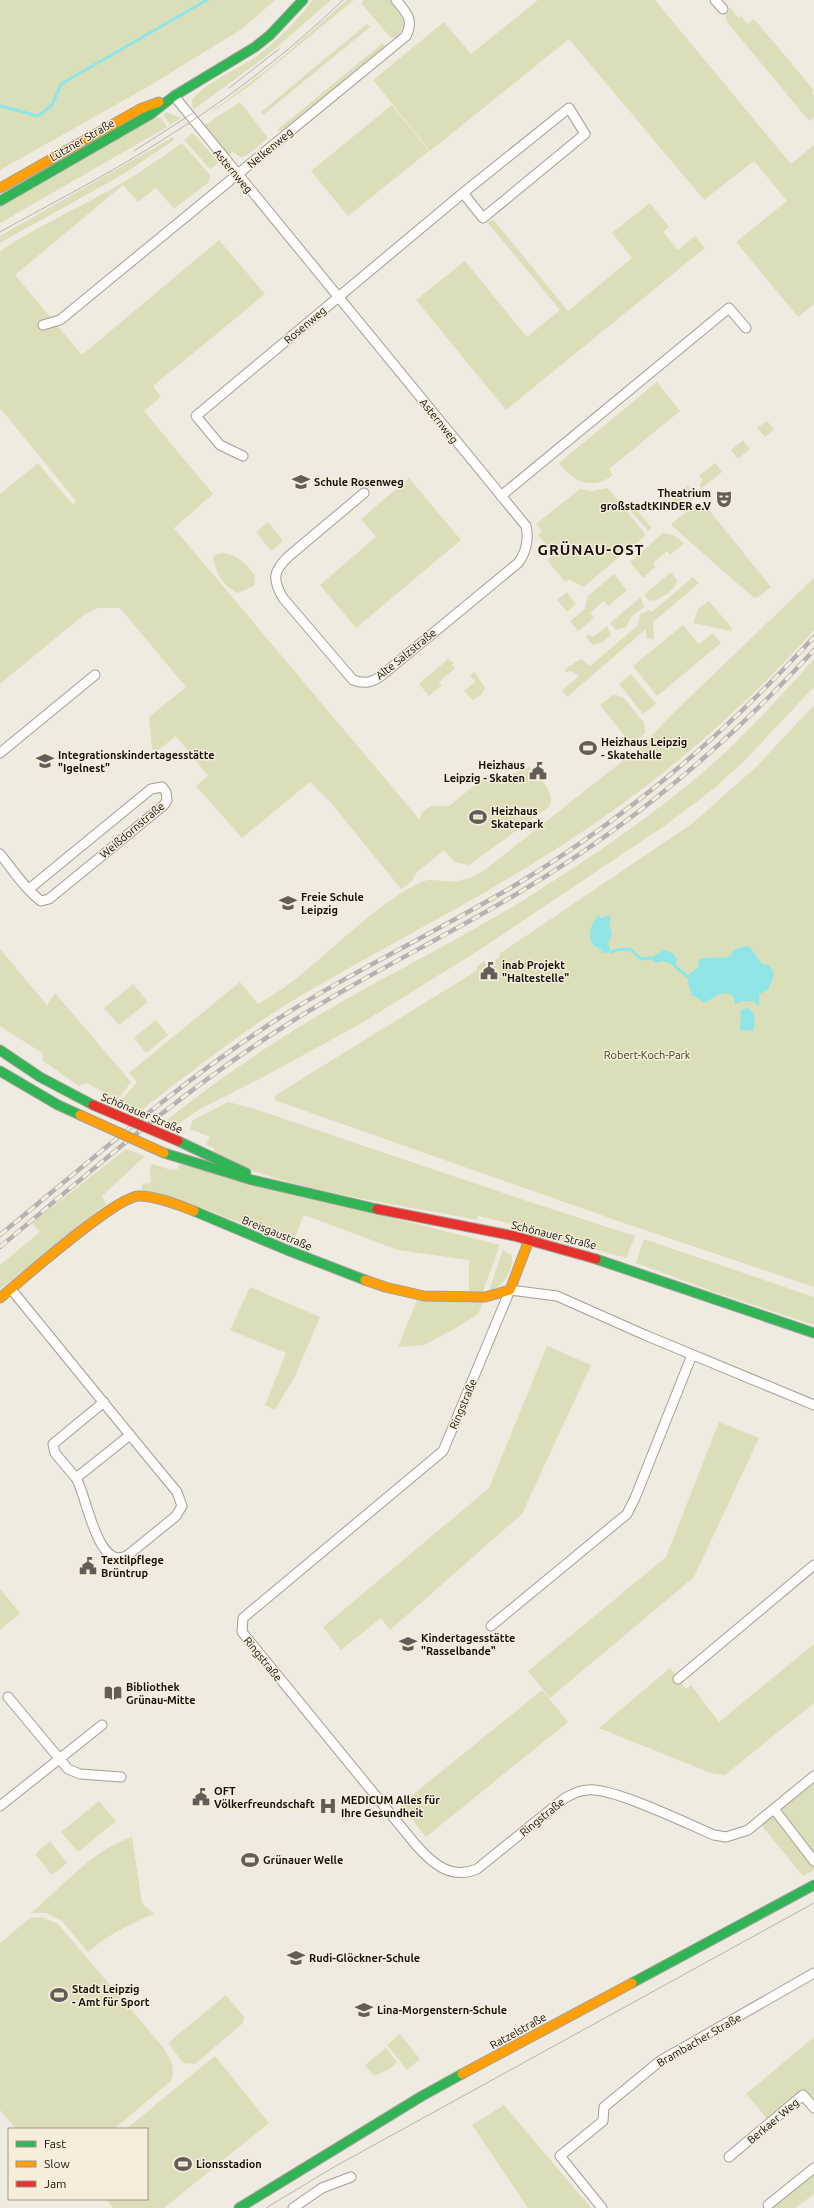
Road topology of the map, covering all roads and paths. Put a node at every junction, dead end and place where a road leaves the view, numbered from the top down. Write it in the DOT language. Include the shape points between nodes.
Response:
graph roads {
  1 [pos="303,0"];
  2 [pos="396,0"];
  3 [pos="715,0"];
  4 [pos="723,10"];
  5 [pos="174,96"];
  6 [pos="238,175"];
  7 [pos="0,188"];
  8 [pos="463,193"];
  9 [pos="0,201"];
  10 [pos="338,297"];
  11 [pos="43,325"];
  12 [pos="746,328"];
  13 [pos="243,456"];
  14 [pos="364,493"];
  15 [pos="501,496"];
  16 [pos="95,675"];
  17 [pos="0,753"];
  18 [pos="0,854"];
  19 [pos="29,889"];
  20 [pos="0,1050"];
  21 [pos="0,1071"];
  22 [pos="281,1187"];
  23 [pos="530,1240"];
  24 [pos="11,1289"];
  25 [pos="510,1290"];
  26 [pos="0,1298"];
  27 [pos="814,1334"];
  28 [pos="692,1355"];
  29 [pos="104,1402"];
  30 [pos="814,1404"];
  31 [pos="130,1434"];
  32 [pos="76,1478"];
  33 [pos="814,1565"];
  34 [pos="491,1626"];
  35 [pos="678,1679"];
  36 [pos="8,1697"];
  37 [pos="102,1725"];
  38 [pos="59,1759"];
  39 [pos="814,1776"];
  40 [pos="121,1777"];
  41 [pos="0,1806"];
  42 [pos="774,1809"];
  43 [pos="814,1860"];
  44 [pos="814,1884"];
  45 [pos="814,1973"];
  46 [pos="814,2108"];
  47 [pos="729,2157"];
  48 [pos="814,2168"];
  49 [pos="351,2177"];
  50 [pos="768,2205"];
  51 [pos="239,2208"];
  52 [pos="293,2208"];
  53 [pos="602,2208"];
  1 -- 5 [label="main road, Lützner Straße" via="255,47"];
  2 -- 6 [label="street, Nelkenweg" via="410,20 406,36"];
  3 -- 4 [label="street"];
  5 -- 6 [label="street, Asternweg"];
  5 -- 7 [label="main road, Lützner Straße" via="140,110"];
  5 -- 9 [label="main road, Lützner Straße" via="151,114"];
  6 -- 10 [label="street, Asternweg"];
  6 -- 11 [label="street, Nelkenweg" via="60,320"];
  8 -- 8 [label="street, Rosenweg" via="540,131 569,108 585,134 483,218"];
  8 -- 10 [label="street, Rosenweg"];
  10 -- 13 [label="street, Rosenweg" via="196,416 220,445"];
  10 -- 15 [label="street, Asternweg"];
  12 -- 15 [label="street" via="729,308"];
  14 -- 15 [label="street, Alte Salzstraße" via="279,565 275,576 275,585 283,598 353,680 362,684 381,676 521,560 527,544 526,526"];
  16 -- 17 [label="street"];
  18 -- 19 [label="street, Weißdornstraße"];
  19 -- 19 [label="street, Weißdornstraße" via="41,901 49,899 164,805 167,800 166,792 162,787 151,789"];
  20 -- 22 [label="main road, Schönauer Straße, bridge" via="40,1077 93,1105"];
  21 -- 22 [label="main road, Schönauer Straße, bridge" via="58,1105 164,1153 221,1173"];
  22 -- 23 [label="main road, Schönauer Straße"];
  23 -- 25 [label="main road"];
  23 -- 27 [label="main road, Schönauer Straße" via="611,1263"];
  24 -- 25 [label="main road, Breisgaustraße" via="109,1209 137,1196 176,1203 294,1253 385,1287 432,1296 485,1297"];
  24 -- 26 [label="main road, Breisgaustraße"];
  24 -- 29 [label="street"];
  25 -- 28 [label="street" via="557,1296"];
  25 -- 42 [label="street, Ringstraße" via="443,1451 243,1618 242,1632 416,1845 432,1862 449,1871 463,1873 477,1869 565,1798 588,1790 612,1793 714,1835 726,1837 748,1830"];
  28 -- 30 [label="street"];
  28 -- 34 [label="street" via="627,1514"];
  29 -- 31 [label="street"];
  29 -- 32 [label="street" via="53,1444 55,1453"];
  31 -- 32 [label="street"];
  31 -- 32 [label="street" via="177,1492 182,1506 172,1519 128,1555 114,1557 98,1539"];
  33 -- 35 [label="street"];
  36 -- 38 [label="street"];
  37 -- 38 [label="street"];
  38 -- 40 [label="street" via="68,1769 80,1774"];
  38 -- 41 [label="street"];
  39 -- 42 [label="street, Ringstraße"];
  42 -- 43 [label="street"];
  44 -- 51 [label="main road, Ratzelstraße" via="422,2096"];
  45 -- 53 [label="street, Brambacher Straße" via="660,2061 604,2107 603,2121 560,2156"];
  46 -- 47 [label="street, Berkaer Weg" via="803,2096"];
  48 -- 50 [label="street"];
  49 -- 52 [label="street" via="322,2188"];
}
